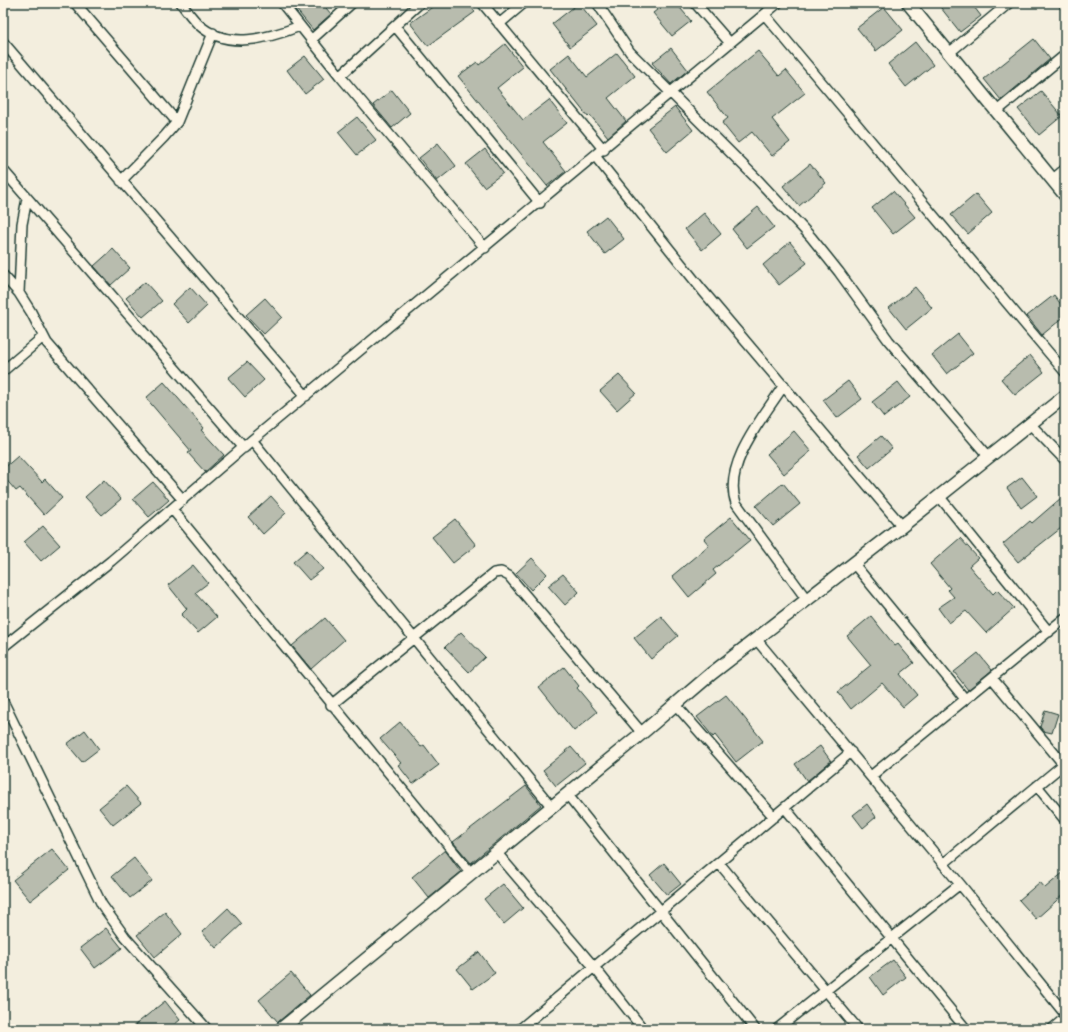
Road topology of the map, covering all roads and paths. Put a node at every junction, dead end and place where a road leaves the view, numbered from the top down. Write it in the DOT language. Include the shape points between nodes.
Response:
graph roads {
  1 [pos="75,3"];
  2 [pos="181,3"];
  3 [pos="282,3"];
  4 [pos="352,3"];
  5 [pos="420,3"];
  6 [pos="482,3"];
  7 [pos="524,3"];
  8 [pos="597,3"];
  9 [pos="695,3"];
  10 [pos="778,3"];
  11 [pos="908,3"];
  12 [pos="1009,3"];
  13 [pos="764,14"];
  14 [pos="499,24"];
  15 [pos="300,26"];
  16 [pos="395,26"];
  17 [pos="213,33"];
  18 [pos="311,40"];
  19 [pos="3,42"];
  20 [pos="730,43"];
  21 [pos="949,52"];
  22 [pos="1065,55"];
  23 [pos="340,76"];
  24 [pos="670,94"];
  25 [pos="997,110"];
  26 [pos="177,122"];
  27 [pos="604,150"];
  28 [pos="595,156"];
  29 [pos="1065,169"];
  30 [pos="3,170"];
  31 [pos="1052,180"];
  32 [pos="121,181"];
  33 [pos="1065,195"];
  34 [pos="27,199"];
  35 [pos="540,202"];
  36 [pos="485,248"];
  37 [pos="3,275"];
  38 [pos="19,293"];
  39 [pos="43,337"];
  40 [pos="3,371"];
  41 [pos="1065,372"];
  42 [pos="784,385"];
  43 [pos="306,396"];
  44 [pos="1065,396"];
  45 [pos="1030,424"];
  46 [pos="252,440"];
  47 [pos="244,448"];
  48 [pos="988,456"];
  49 [pos="1065,460"];
  50 [pos="939,496"];
  51 [pos="183,500"];
  52 [pos="172,510"];
  53 [pos="902,526"];
  54 [pos="854,564"];
  55 [pos="807,600"];
  56 [pos="1065,618"];
  57 [pos="1049,632"];
  58 [pos="413,638"];
  59 [pos="756,639"];
  60 [pos="3,645"];
  61 [pos="992,678"];
  62 [pos="965,700"];
  63 [pos="3,701"];
  64 [pos="675,704"];
  65 [pos="331,705"];
  66 [pos="642,733"];
  67 [pos="851,752"];
  68 [pos="1064,764"];
  69 [pos="871,776"];
  70 [pos="1037,786"];
  71 [pos="567,794"];
  72 [pos="552,806"];
  73 [pos="785,808"];
  74 [pos="774,817"];
  75 [pos="1065,820"];
  76 [pos="496,852"];
  77 [pos="719,863"];
  78 [pos="943,864"];
  79 [pos="471,873"];
  80 [pos="960,884"];
  81 [pos="660,912"];
  82 [pos="892,938"];
  83 [pos="594,967"];
  84 [pos="824,991"];
  85 [pos="1065,1014"];
  86 [pos="1065,1018"];
  87 [pos="207,1029"];
  88 [pos="281,1029"];
  89 [pos="520,1029"];
  90 [pos="643,1029"];
  91 [pos="755,1029"];
  92 [pos="777,1029"];
  93 [pos="858,1029"];
  94 [pos="966,1029"];
  95 [pos="1052,1029"];
  1 -- 26 [label="street"];
  2 -- 17 [label="street" via="199,25"];
  3 -- 15 [label="street"];
  4 -- 18 [label="street"];
  5 -- 16 [label="street"];
  6 -- 14 [label="street"];
  7 -- 14 [label="street"];
  8 -- 24 [label="street" via="630,52"];
  9 -- 20 [label="street"];
  10 -- 13 [label="street"];
  11 -- 21 [label="main road"];
  12 -- 21 [label="street"];
  13 -- 20 [label="street"];
  13 -- 41 [label="street"];
  14 -- 27 [label="street"];
  15 -- 17 [label="street" via="272,37 245,40 229,39"];
  15 -- 18 [label="street"];
  16 -- 23 [label="street"];
  16 -- 35 [label="street"];
  17 -- 26 [label="street"];
  18 -- 23 [label="street"];
  19 -- 32 [label="street"];
  20 -- 24 [label="street"];
  21 -- 25 [label="main road"];
  22 -- 25 [label="street"];
  23 -- 36 [label="street"];
  24 -- 27 [label="street"];
  24 -- 48 [label="street" via="757,179 811,237 889,341"];
  25 -- 31 [label="main road"];
  26 -- 32 [label="street"];
  27 -- 28 [label="street"];
  28 -- 35 [label="street"];
  28 -- 42 [label="street" via="703,291"];
  29 -- 31 [label="street"];
  30 -- 34 [label="street"];
  31 -- 33 [label="main road"];
  32 -- 43 [label="street"];
  34 -- 38 [label="street" via="22,224"];
  34 -- 47 [label="street"];
  35 -- 36 [label="street"];
  36 -- 43 [label="street"];
  37 -- 38 [label="street"];
  38 -- 39 [label="street"];
  39 -- 40 [label="street"];
  39 -- 51 [label="street"];
  42 -- 53 [label="street"];
  42 -- 55 [label="street" via="751,435 735,474 732,492 736,503"];
  43 -- 46 [label="street"];
  44 -- 45 [label="main road"];
  45 -- 48 [label="main road"];
  45 -- 49 [label="street"];
  46 -- 47 [label="street"];
  46 -- 58 [label="street"];
  47 -- 51 [label="street"];
  48 -- 50 [label="main road"];
  50 -- 53 [label="main road"];
  50 -- 57 [label="street"];
  51 -- 52 [label="street"];
  52 -- 60 [label="street"];
  52 -- 65 [label="street"];
  53 -- 54 [label="main road"];
  54 -- 55 [label="main road"];
  54 -- 62 [label="street"];
  55 -- 59 [label="main road"];
  56 -- 57 [label="street"];
  57 -- 61 [label="street"];
  58 -- 65 [label="street"];
  58 -- 66 [label="street" via="494,573 501,572 509,576"];
  58 -- 72 [label="street"];
  59 -- 64 [label="main road"];
  59 -- 67 [label="street"];
  61 -- 62 [label="street"];
  61 -- 68 [label="street"];
  62 -- 69 [label="street"];
  63 -- 87 [label="street" via="102,905 125,937"];
  64 -- 66 [label="main road"];
  64 -- 74 [label="street"];
  65 -- 79 [label="street"];
  66 -- 71 [label="main road"];
  67 -- 69 [label="street"];
  67 -- 73 [label="street"];
  68 -- 70 [label="street"];
  69 -- 78 [label="street"];
  70 -- 75 [label="street"];
  70 -- 78 [label="street"];
  71 -- 72 [label="main road"];
  71 -- 81 [label="street"];
  72 -- 76 [label="main road"];
  73 -- 74 [label="street"];
  73 -- 82 [label="street"];
  74 -- 77 [label="street"];
  76 -- 79 [label="main road"];
  76 -- 83 [label="street"];
  77 -- 81 [label="street"];
  77 -- 84 [label="street"];
  78 -- 80 [label="street"];
  79 -- 88 [label="main road"];
  80 -- 82 [label="street"];
  80 -- 85 [label="street"];
  81 -- 83 [label="street"];
  81 -- 91 [label="street"];
  82 -- 84 [label="street"];
  82 -- 94 [label="street"];
  83 -- 89 [label="street"];
  83 -- 90 [label="street"];
  84 -- 92 [label="street"];
  84 -- 93 [label="street"];
  86 -- 95 [label="street"];
}
